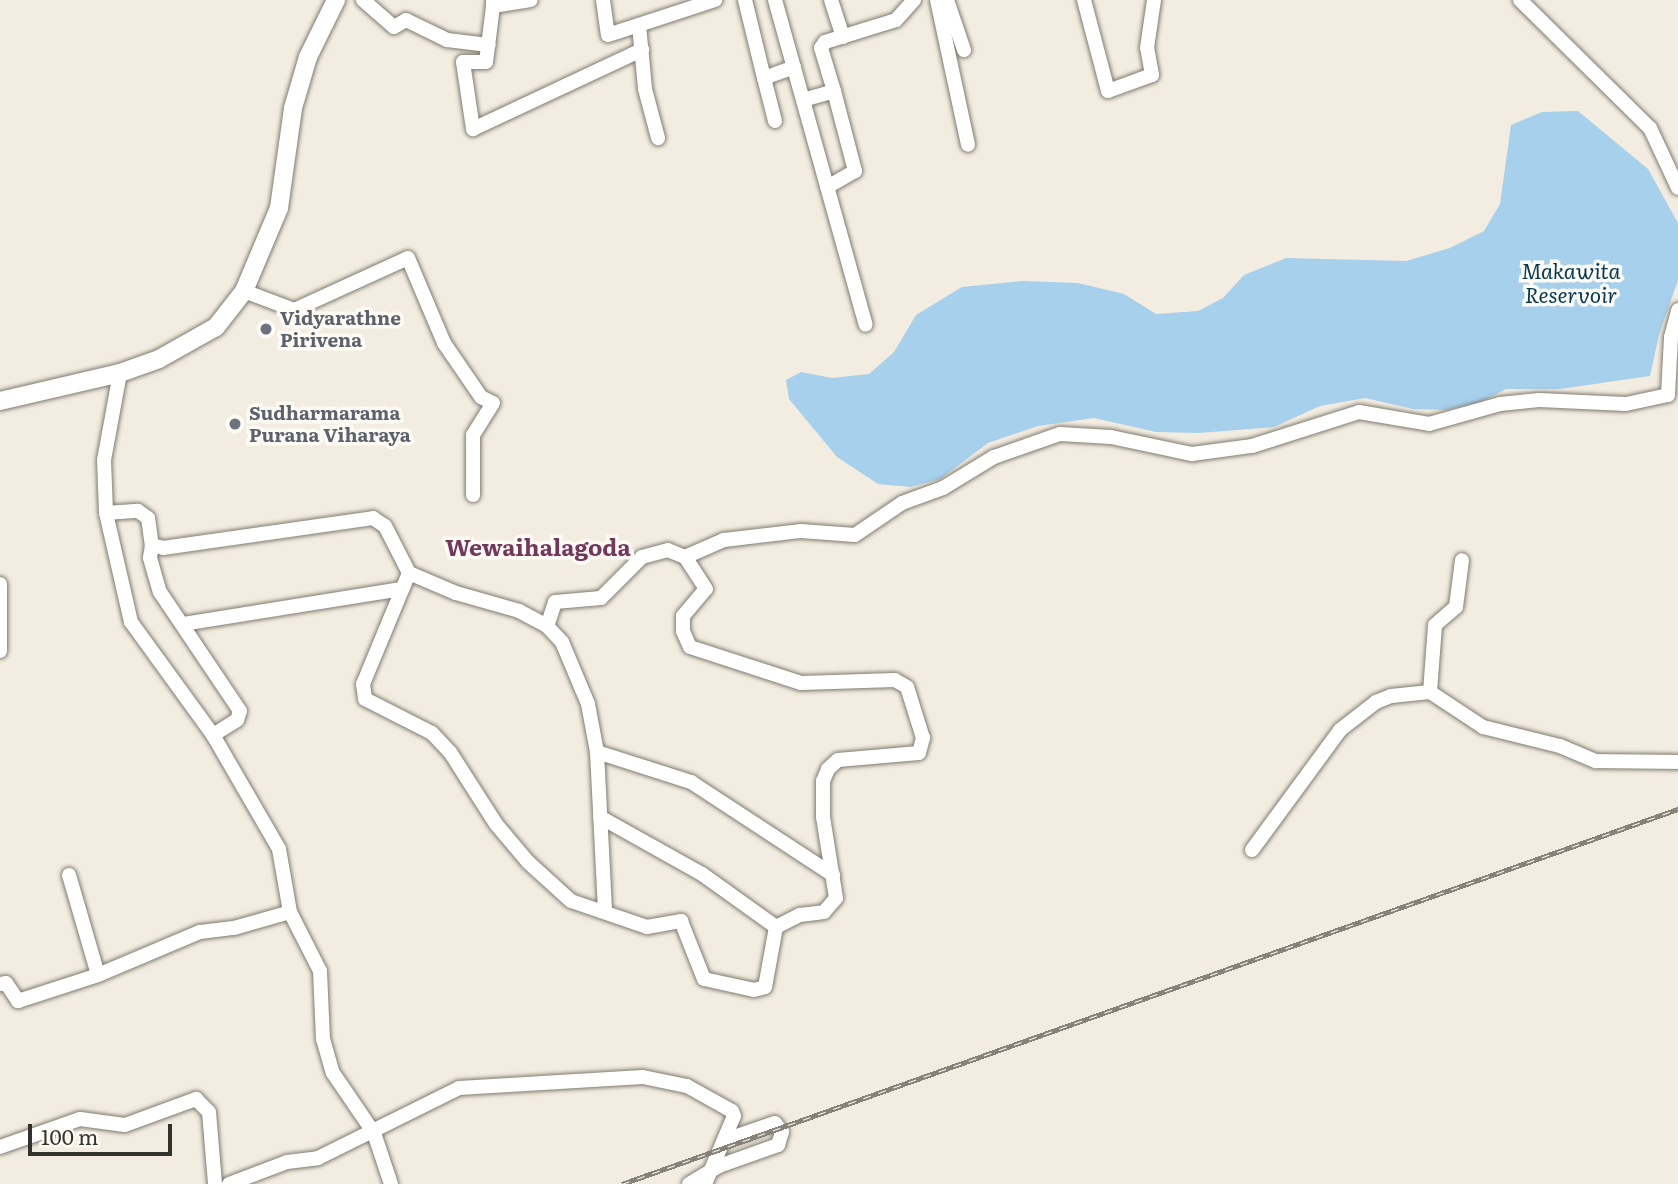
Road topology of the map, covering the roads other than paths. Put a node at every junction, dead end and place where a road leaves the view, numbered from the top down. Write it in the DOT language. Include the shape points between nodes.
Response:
graph roads {
  1 [pos="336,0"];
  2 [pos="363,0"];
  3 [pos="531,0"];
  4 [pos="603,0"];
  5 [pos="715,0"];
  6 [pos="745,0"];
  7 [pos="775,0"];
  8 [pos="831,0"];
  9 [pos="914,0"];
  10 [pos="937,0"];
  11 [pos="947,0"];
  12 [pos="1084,0"];
  13 [pos="1154,0"];
  14 [pos="1520,0"];
  15 [pos="493,3"];
  16 [pos="639,25"];
  17 [pos="843,37"];
  18 [pos="489,45"];
  19 [pos="642,50"];
  20 [pos="964,50"];
  21 [pos="794,68"];
  22 [pos="764,78"];
  23 [pos="834,91"];
  24 [pos="803,100"];
  25 [pos="775,121"];
  26 [pos="659,138"];
  27 [pos="968,145"];
  28 [pos="827,187"];
  29 [pos="1678,188"];
  30 [pos="244,291"];
  31 [pos="1678,310"];
  32 [pos="866,325"];
  33 [pos="120,373"];
  34 [pos="0,401"];
  35 [pos="473,495"];
  36 [pos="106,513"];
  37 [pos="152,545"];
  38 [pos="685,557"];
  39 [pos="1462,560"];
  40 [pos="409,573"];
  41 [pos="0,584"];
  42 [pos="402,589"];
  43 [pos="183,624"];
  44 [pos="547,626"];
  45 [pos="0,651"];
  46 [pos="1430,692"];
  47 [pos="212,735"];
  48 [pos="597,752"];
  49 [pos="1678,762"];
  50 [pos="600,817"];
  51 [pos="1252,850"];
  52 [pos="69,875"];
  53 [pos="833,875"];
  54 [pos="605,911"];
  55 [pos="290,912"];
  56 [pos="776,926"];
  57 [pos="98,975"];
  58 [pos="0,984"];
  59 [pos="374,1133"];
  60 [pos="724,1140"];
  61 [pos="0,1147"];
  62 [pos="708,1177"];
  63 [pos="215,1184"];
  64 [pos="229,1184"];
  65 [pos="391,1184"];
  66 [pos="689,1184"];
  1 -- 30 [label="main road" via="308,57 293,108 279,208"];
  2 -- 18 [label="street" via="394,27 406,20 447,40"];
  3 -- 15 [label="street"];
  4 -- 16 [label="street" via="608,35"];
  5 -- 16 [label="street"];
  6 -- 22 [label="street"];
  7 -- 21 [label="street"];
  8 -- 17 [label="street"];
  9 -- 17 [label="street" via="896,20"];
  10 -- 27 [label="street"];
  11 -- 20 [label="street"];
  12 -- 13 [label="street" via="1108,91 1152,75 1147,48"];
  14 -- 29 [label="street" via="1650,128"];
  15 -- 18 [label="street"];
  16 -- 19 [label="street"];
  17 -- 23 [label="street" via="825,42 821,48"];
  18 -- 19 [label="street" via="486,62 463,62 473,129"];
  19 -- 26 [label="street" via="645,89"];
  21 -- 22 [label="street"];
  21 -- 24 [label="street"];
  22 -- 25 [label="street"];
  23 -- 24 [label="street"];
  23 -- 28 [label="street" via="855,171"];
  24 -- 28 [label="street"];
  28 -- 32 [label="street"];
  30 -- 33 [label="main road" via="216,327 159,359"];
  30 -- 35 [label="street" via="294,310 408,258 444,343 481,397 493,402 473,435"];
  31 -- 38 [label="street" via="1671,337 1668,395 1626,404 1539,400 1500,404 1429,424 1359,412 1252,446 1192,454 1111,437 1060,434 993,457 943,488 902,503 855,534 801,531 724,540"];
  33 -- 34 [label="main road"];
  33 -- 36 [label="street" via="104,460"];
  36 -- 37 [label="street" via="138,512 148,518"];
  36 -- 47 [label="street" via="131,622"];
  37 -- 40 [label="street" via="163,548 373,517 385,526"];
  37 -- 43 [label="street" via="150,558 160,592"];
  38 -- 44 [label="street" via="654,550 601,598 555,602"];
  38 -- 53 [label="street" via="706,589 683,616 690,648 801,682 895,680 907,687 923,738 919,752 838,760 823,781 823,817"];
  39 -- 46 [label="street" via="1456,607 1435,625"];
  40 -- 42 [label="street"];
  40 -- 44 [label="street" via="456,593 519,611"];
  41 -- 45 [label="street"];
  42 -- 43 [label="street"];
  42 -- 54 [label="street" via="363,684 365,699 432,733 450,752 495,824 528,862 571,901"];
  43 -- 47 [label="street" via="240,711 237,720"];
  44 -- 48 [label="street" via="562,642 588,704"];
  46 -- 49 [label="street" via="1483,727 1560,746 1595,761"];
  46 -- 51 [label="street" via="1391,696 1357,714 1340,730"];
  47 -- 55 [label="street" via="279,849"];
  48 -- 50 [label="street"];
  48 -- 53 [label="street" via="691,782"];
  50 -- 54 [label="street"];
  50 -- 56 [label="street" via="702,874"];
  52 -- 57 [label="street"];
  53 -- 56 [label="street" via="836,898 832,907"];
  54 -- 56 [label="street" via="647,927 681,921 704,979 754,990 765,986"];
  55 -- 57 [label="street" via="200,932"];
  55 -- 59 [label="street" via="320,971 323,1039 333,1073"];
  57 -- 58 [label="street" via="18,1001 6,983"];
  59 -- 60 [label="street" via="459,1087 643,1077 687,1086 732,1111"];
  59 -- 64 [label="street" via="318,1158 287,1162"];
  59 -- 65 [label="street"];
  60 -- 62 [label="street"];
  60 -- 62 [label="street" via="775,1123 782,1132 774,1147"];
  61 -- 63 [label="street" via="80,1119 125,1125 196,1099 209,1112"];
  62 -- 66 [label="street"];
}
